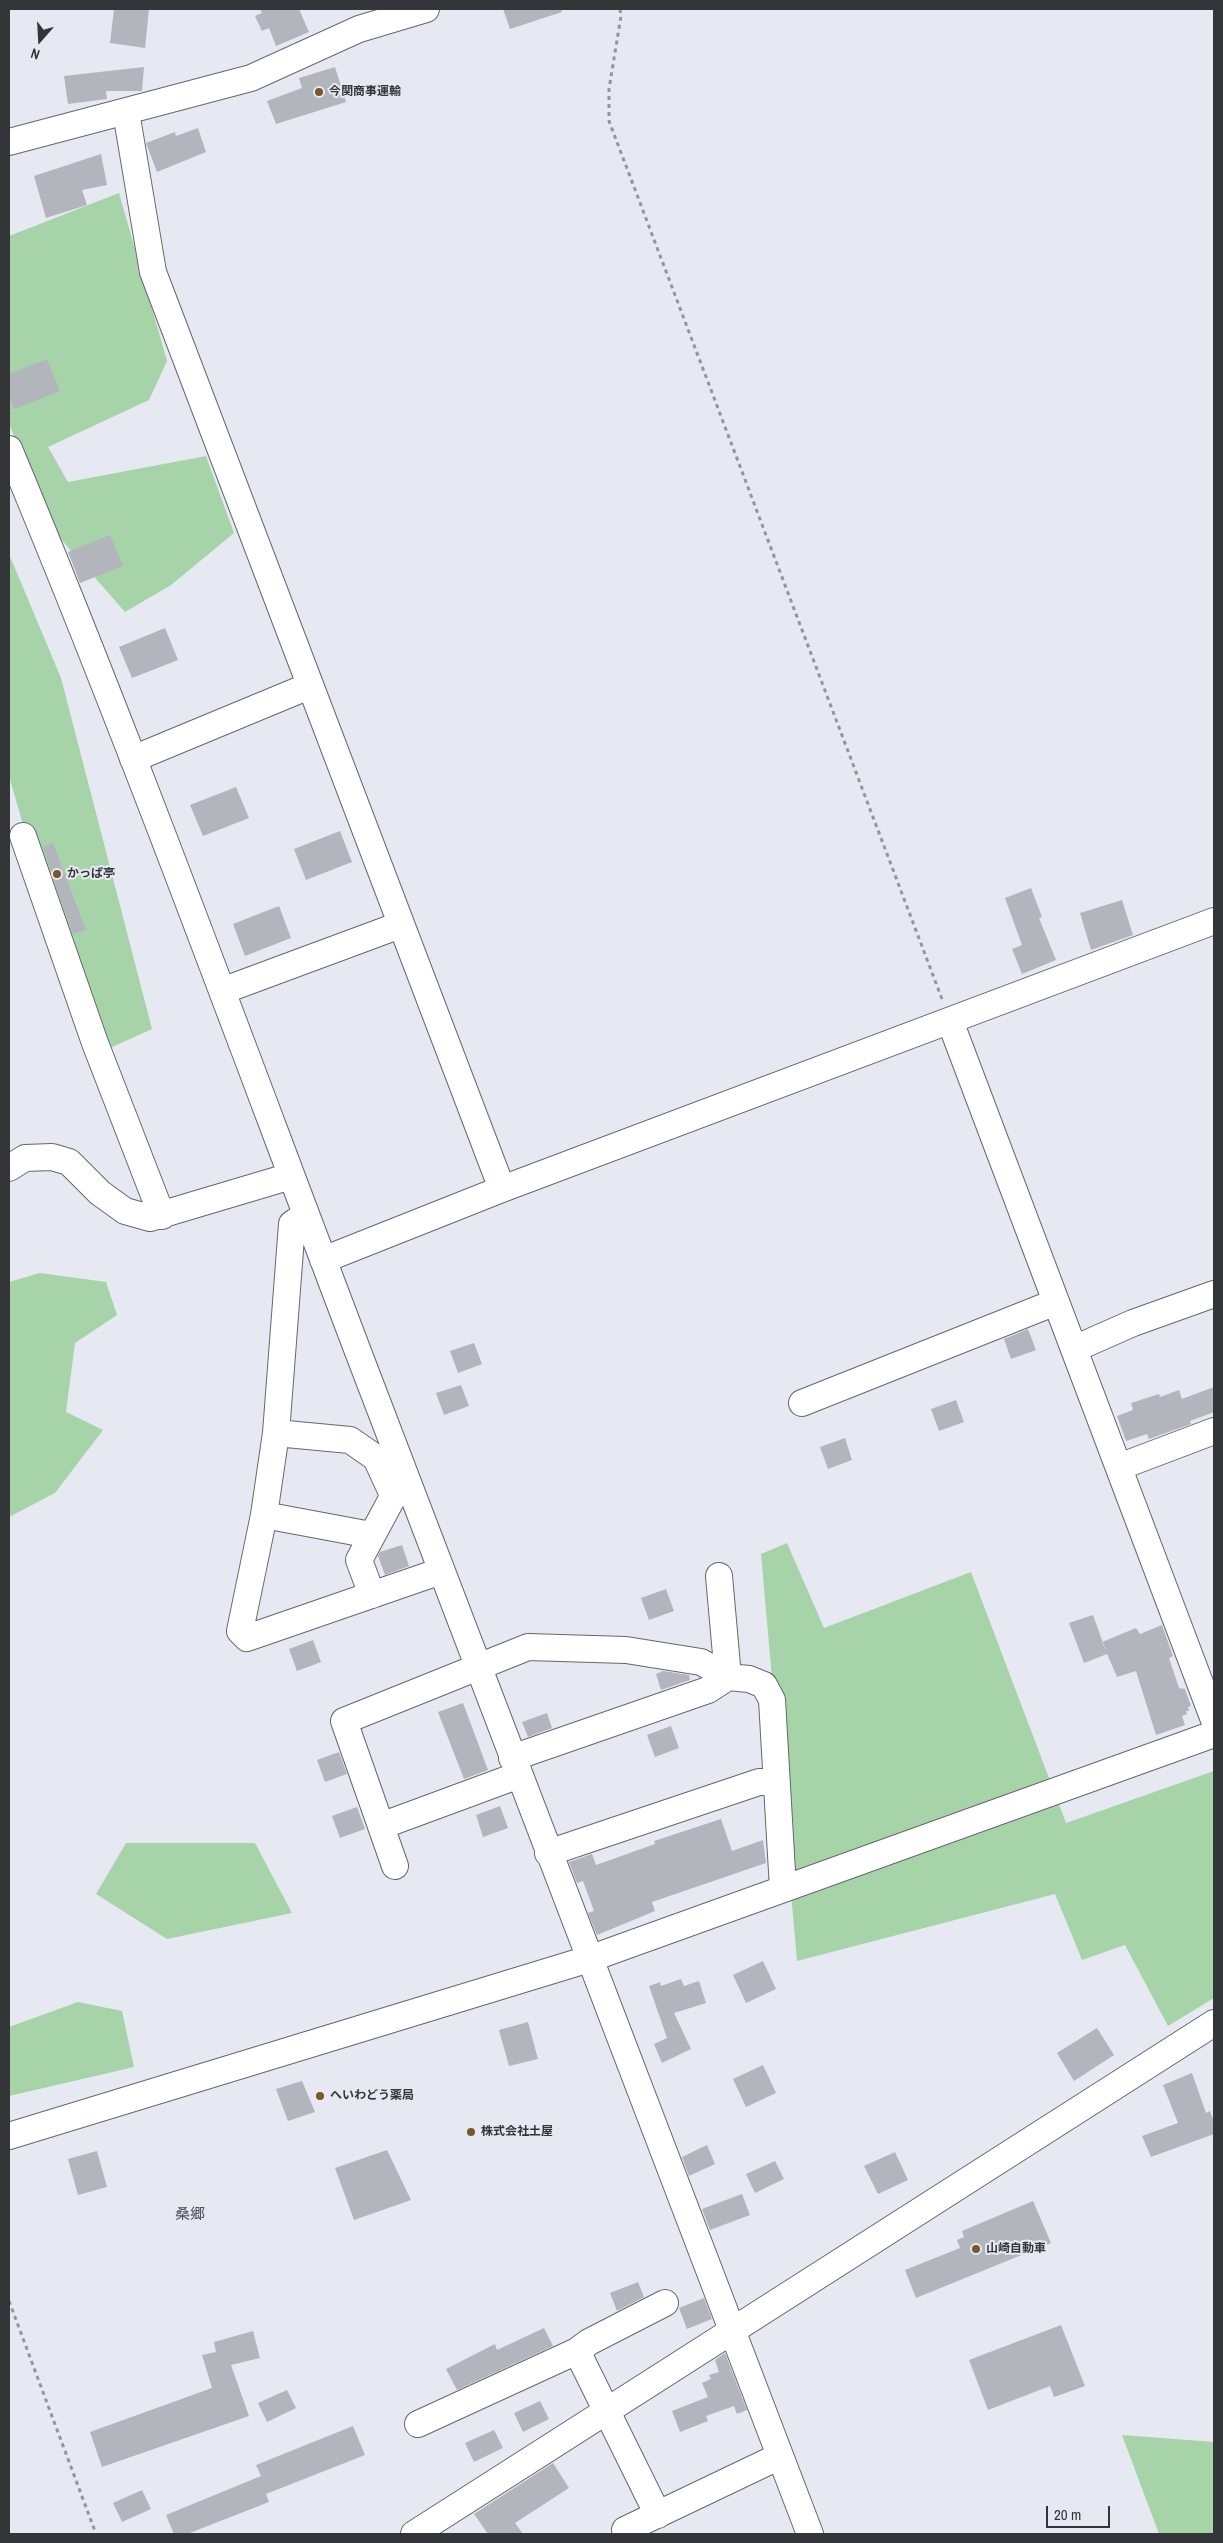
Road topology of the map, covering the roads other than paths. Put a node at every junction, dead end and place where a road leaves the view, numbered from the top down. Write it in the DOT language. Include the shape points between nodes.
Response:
graph roads {
  1 [pos="426,9"];
  2 [pos="126,112"];
  3 [pos="9,142"];
  4 [pos="9,449"];
  5 [pos="309,686"];
  6 [pos="133,759"];
  7 [pos="23,836"];
  8 [pos="1214,920"];
  9 [pos="400,925"];
  10 [pos="222,991"];
  11 [pos="950,1021"];
  12 [pos="9,1168"];
  13 [pos="291,1176"];
  14 [pos="502,1189"];
  15 [pos="306,1214"];
  16 [pos="162,1216"];
  17 [pos="323,1260"];
  18 [pos="1214,1294"];
  19 [pos="1056,1302"];
  20 [pos="1074,1350"];
  21 [pos="802,1403"];
  22 [pos="1214,1430"];
  23 [pos="276,1433"];
  24 [pos="1119,1467"];
  25 [pos="399,1485"];
  26 [pos="264,1515"];
  27 [pos="371,1535"];
  28 [pos="441,1571"];
  29 [pos="719,1576"];
  30 [pos="372,1595"];
  31 [pos="478,1666"];
  32 [pos="728,1677"];
  33 [pos="1214,1720"];
  34 [pos="1214,1734"];
  35 [pos="516,1767"];
  36 [pos="776,1782"];
  37 [pos="382,1826"];
  38 [pos="548,1853"];
  39 [pos="395,1866"];
  40 [pos="783,1889"];
  41 [pos="589,1959"];
  42 [pos="1214,2023"];
  43 [pos="9,2136"];
  44 [pos="666,2303"];
  45 [pos="732,2331"];
  46 [pos="577,2351"];
  47 [pos="608,2410"];
  48 [pos="418,2424"];
  49 [pos="780,2456"];
  50 [pos="658,2515"];
  51 [pos="624,2530"];
  52 [pos="414,2534"];
  53 [pos="810,2534"];
  1 -- 2 [label="street" via="359,29 251,78"];
  2 -- 3 [label="street"];
  2 -- 5 [label="street" via="153,272"];
  4 -- 6 [label="street"];
  5 -- 6 [label="street"];
  5 -- 9 [label="street"];
  6 -- 10 [label="street"];
  7 -- 16 [label="street" via="95,1043"];
  8 -- 11 [label="street"];
  9 -- 10 [label="street"];
  9 -- 14 [label="street"];
  10 -- 13 [label="street"];
  11 -- 14 [label="street"];
  11 -- 19 [label="street"];
  12 -- 16 [label="street" via="25,1158 69,1162 100,1193 125,1211 150,1218"];
  13 -- 15 [label="street"];
  13 -- 16 [label="street"];
  14 -- 17 [label="street"];
  15 -- 17 [label="street"];
  15 -- 23 [label="street" via="292,1224"];
  17 -- 25 [label="street"];
  18 -- 20 [label="street" via="1133,1323"];
  19 -- 20 [label="street"];
  19 -- 21 [label="street"];
  20 -- 24 [label="street"];
  22 -- 24 [label="street"];
  23 -- 25 [label="street" via="350,1440 376,1458"];
  23 -- 26 [label="street"];
  24 -- 33 [label="street"];
  25 -- 27 [label="street"];
  25 -- 28 [label="street"];
  26 -- 27 [label="street"];
  26 -- 30 [label="street" via="240,1631 247,1638"];
  27 -- 30 [label="street" via="359,1560"];
  28 -- 30 [label="street"];
  28 -- 31 [label="street"];
  29 -- 32 [label="street"];
  31 -- 32 [label="street" via="528,1647 626,1650 701,1662"];
  31 -- 35 [label="street"];
  31 -- 37 [label="street" via="344,1721"];
  32 -- 35 [label="street" via="708,1690"];
  32 -- 36 [label="street" via="749,1679 764,1685 772,1700"];
  34 -- 40 [label="street"];
  35 -- 37 [label="street"];
  35 -- 38 [label="street"];
  36 -- 38 [label="street" via="759,1782"];
  36 -- 40 [label="street"];
  37 -- 39 [label="street"];
  38 -- 41 [label="street"];
  40 -- 41 [label="street"];
  41 -- 43 [label="street"];
  41 -- 45 [label="street"];
  42 -- 45 [label="street"];
  44 -- 46 [label="street"];
  45 -- 47 [label="street"];
  45 -- 49 [label="street"];
  46 -- 47 [label="street"];
  46 -- 48 [label="street"];
  47 -- 50 [label="street"];
  47 -- 52 [label="street"];
  49 -- 50 [label="street"];
  49 -- 53 [label="street"];
  50 -- 51 [label="street"];
}
